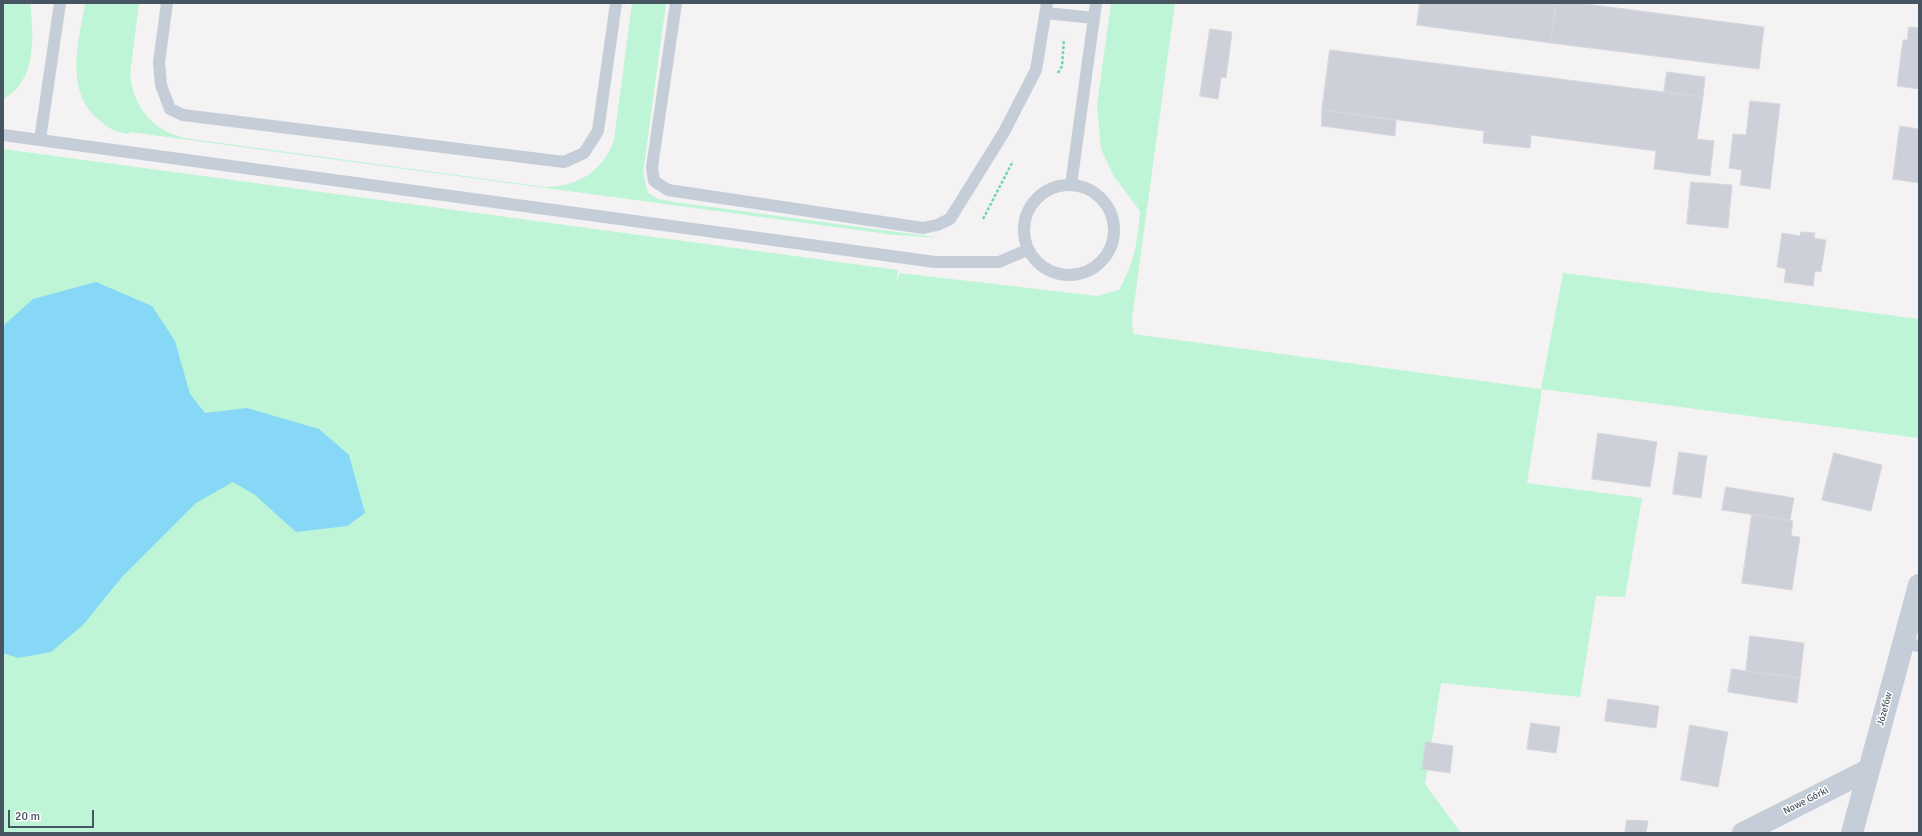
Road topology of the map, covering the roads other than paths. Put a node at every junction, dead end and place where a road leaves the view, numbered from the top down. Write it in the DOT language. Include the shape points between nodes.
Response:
graph roads {
  1 [pos="60,3"];
  2 [pos="167,3"];
  3 [pos="616,3"];
  4 [pos="676,3"];
  5 [pos="1096,3"];
  6 [pos="1046,8"];
  7 [pos="1094,18"];
  8 [pos="3,135"];
  9 [pos="40,140"];
  10 [pos="1071,184"];
  11 [pos="1027,250"];
  12 [pos="1919,585"];
  13 [pos="1911,645"];
  14 [pos="1868,770"];
  15 [pos="1743,833"];
  16 [pos="1852,833"];
  1 -- 9 [label="lane"];
  2 -- 3 [label="lane" via="159,62 161,85 170,109 183,116 564,162 584,153 598,131"];
  4 -- 6 [label="lane" via="652,167 654,181 668,190 923,228 950,220 1004,132 1036,70"];
  5 -- 7 [label="lane"];
  6 -- 7 [label="lane"];
  7 -- 10 [label="lane"];
  8 -- 9 [label="lane"];
  9 -- 11 [label="lane" via="936,262 998,262"];
  10 -- 11 [label="lane" via="1049,188 1037,196 1029,208 1024,221 1023,236"];
  10 -- 11 [label="lane" via="1092,191 1104,201 1112,215 1112,246 1104,259 1092,270 1077,275 1061,275 1047,270 1036,262"];
  12 -- 13 [label="street, Józefów"];
  13 -- 14 [label="street, Józefów"];
  14 -- 15 [label="street, Nowe Górki"];
  14 -- 16 [label="street, Józefów"];
}
